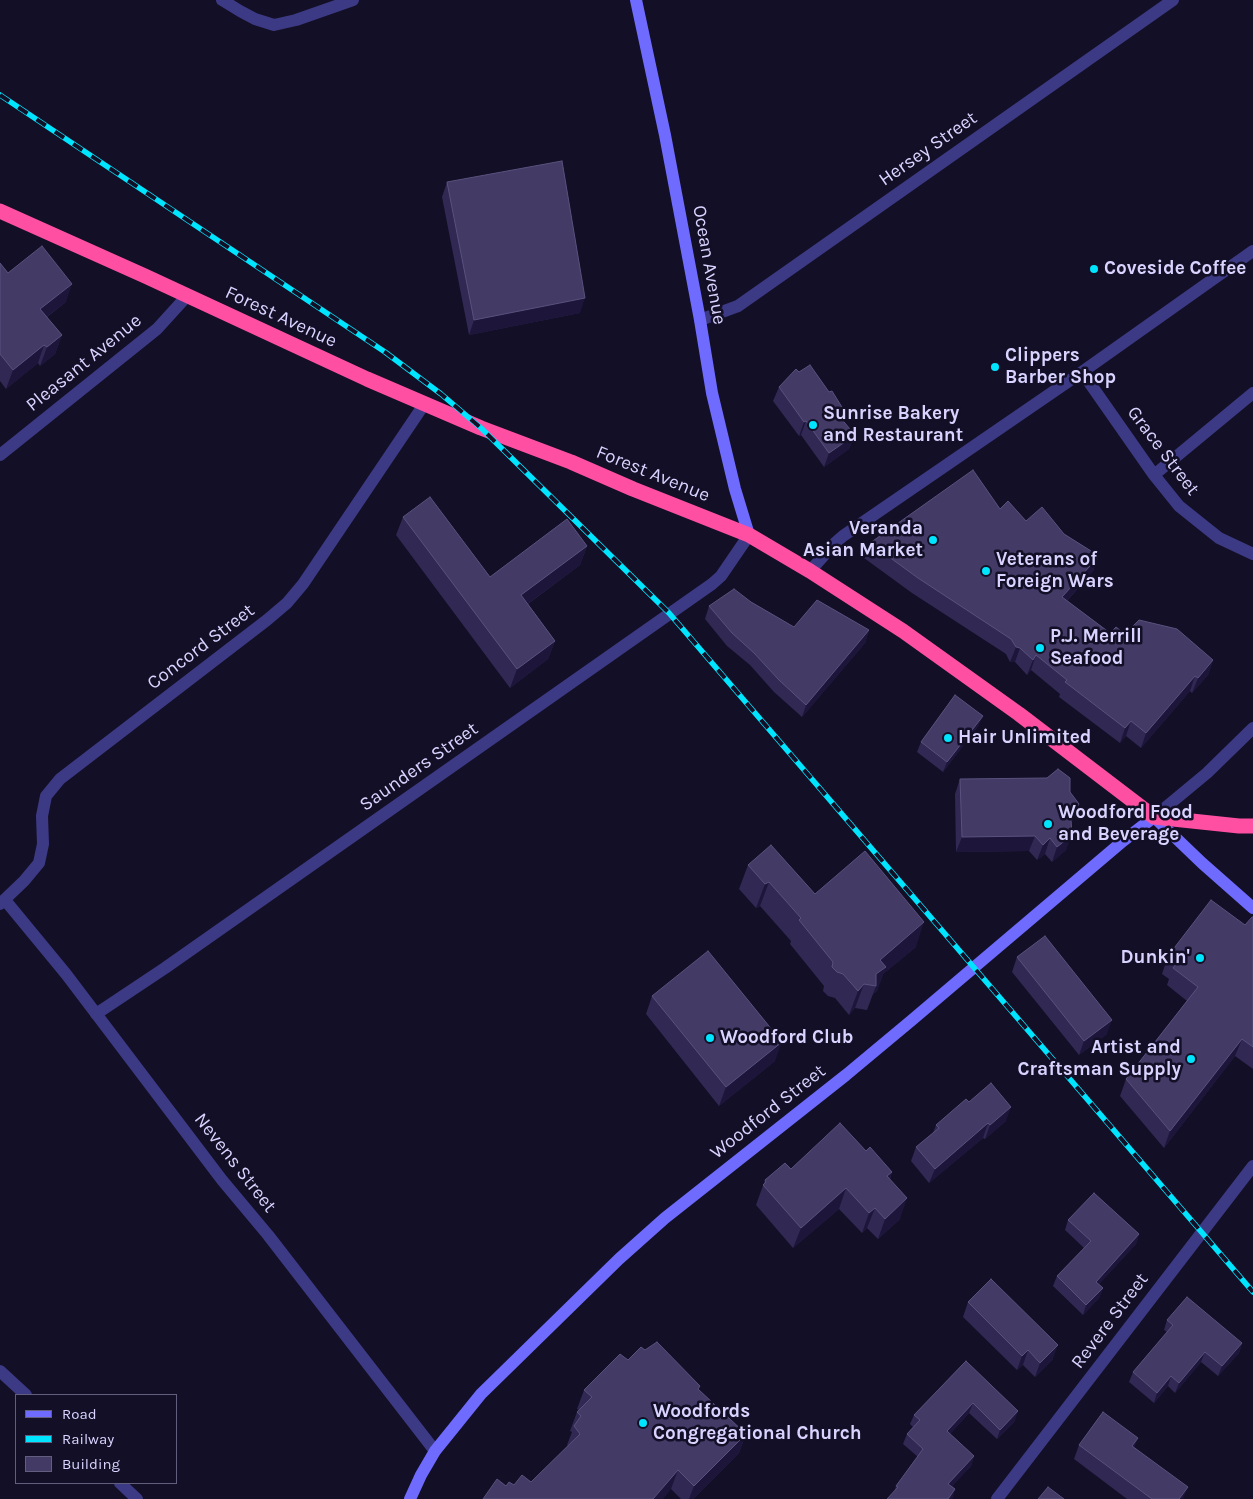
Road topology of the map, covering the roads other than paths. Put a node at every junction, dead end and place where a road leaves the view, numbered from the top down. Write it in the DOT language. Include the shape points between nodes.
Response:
graph roads {
  1 [pos="222,0"];
  2 [pos="353,0"];
  3 [pos="636,0"];
  4 [pos="1173,0"];
  5 [pos="0,211"];
  6 [pos="1253,251"];
  7 [pos="187,296"];
  8 [pos="700,320"];
  9 [pos="1082,372"];
  10 [pos="1253,392"];
  11 [pos="426,403"];
  12 [pos="0,455"];
  13 [pos="1154,475"];
  14 [pos="748,535"];
  15 [pos="1253,554"];
  16 [pos="810,571"];
  17 [pos="1253,728"];
  18 [pos="1154,817"];
  19 [pos="1253,826"];
  20 [pos="2,902"];
  21 [pos="1253,908"];
  22 [pos="96,1014"];
  23 [pos="1253,1166"];
  24 [pos="0,1371"];
  25 [pos="25,1394"];
  26 [pos="435,1451"];
  27 [pos="121,1484"];
  28 [pos="137,1499"];
  29 [pos="410,1499"];
  30 [pos="998,1499"];
  1 -- 2 [label="street" via="255,19 274,25"];
  3 -- 8 [label="main road, Ocean Avenue" via="666,135"];
  4 -- 8 [label="street, Hersey Street" via="738,306"];
  5 -- 7 [label="highway, Forest Avenue"];
  6 -- 9 [label="street"];
  7 -- 11 [label="highway, Forest Avenue"];
  7 -- 12 [label="street, Pleasant Avenue" via="157,329"];
  8 -- 14 [label="main road, Ocean Avenue" via="712,392"];
  9 -- 13 [label="street, Grace Street"];
  9 -- 16 [label="street" via="843,536"];
  10 -- 13 [label="street"];
  11 -- 14 [label="highway, Forest Avenue"];
  11 -- 20 [label="street, Concord Street" via="287,603 60,778 46,796 39,863"];
  13 -- 15 [label="street, Grace Street" via="1179,506 1219,538"];
  14 -- 16 [label="highway, Forest Avenue"];
  14 -- 22 [label="street, Saunders Street" via="721,576 712,584"];
  16 -- 18 [label="highway, Forest Avenue" via="974,681"];
  17 -- 18 [label="street, Woodford Street"];
  18 -- 19 [label="highway"];
  18 -- 21 [label="main road"];
  18 -- 26 [label="main road, Woodford Street" via="912,1020 619,1258 481,1394"];
  20 -- 22 [label="street, Nevens Street" via="66,974"];
  22 -- 26 [label="street, Nevens Street"];
  23 -- 30 [label="street, Revere Street"];
  24 -- 25 [label="street"];
  26 -- 29 [label="main road, Woodford Street"];
  27 -- 28 [label="street"];
}
